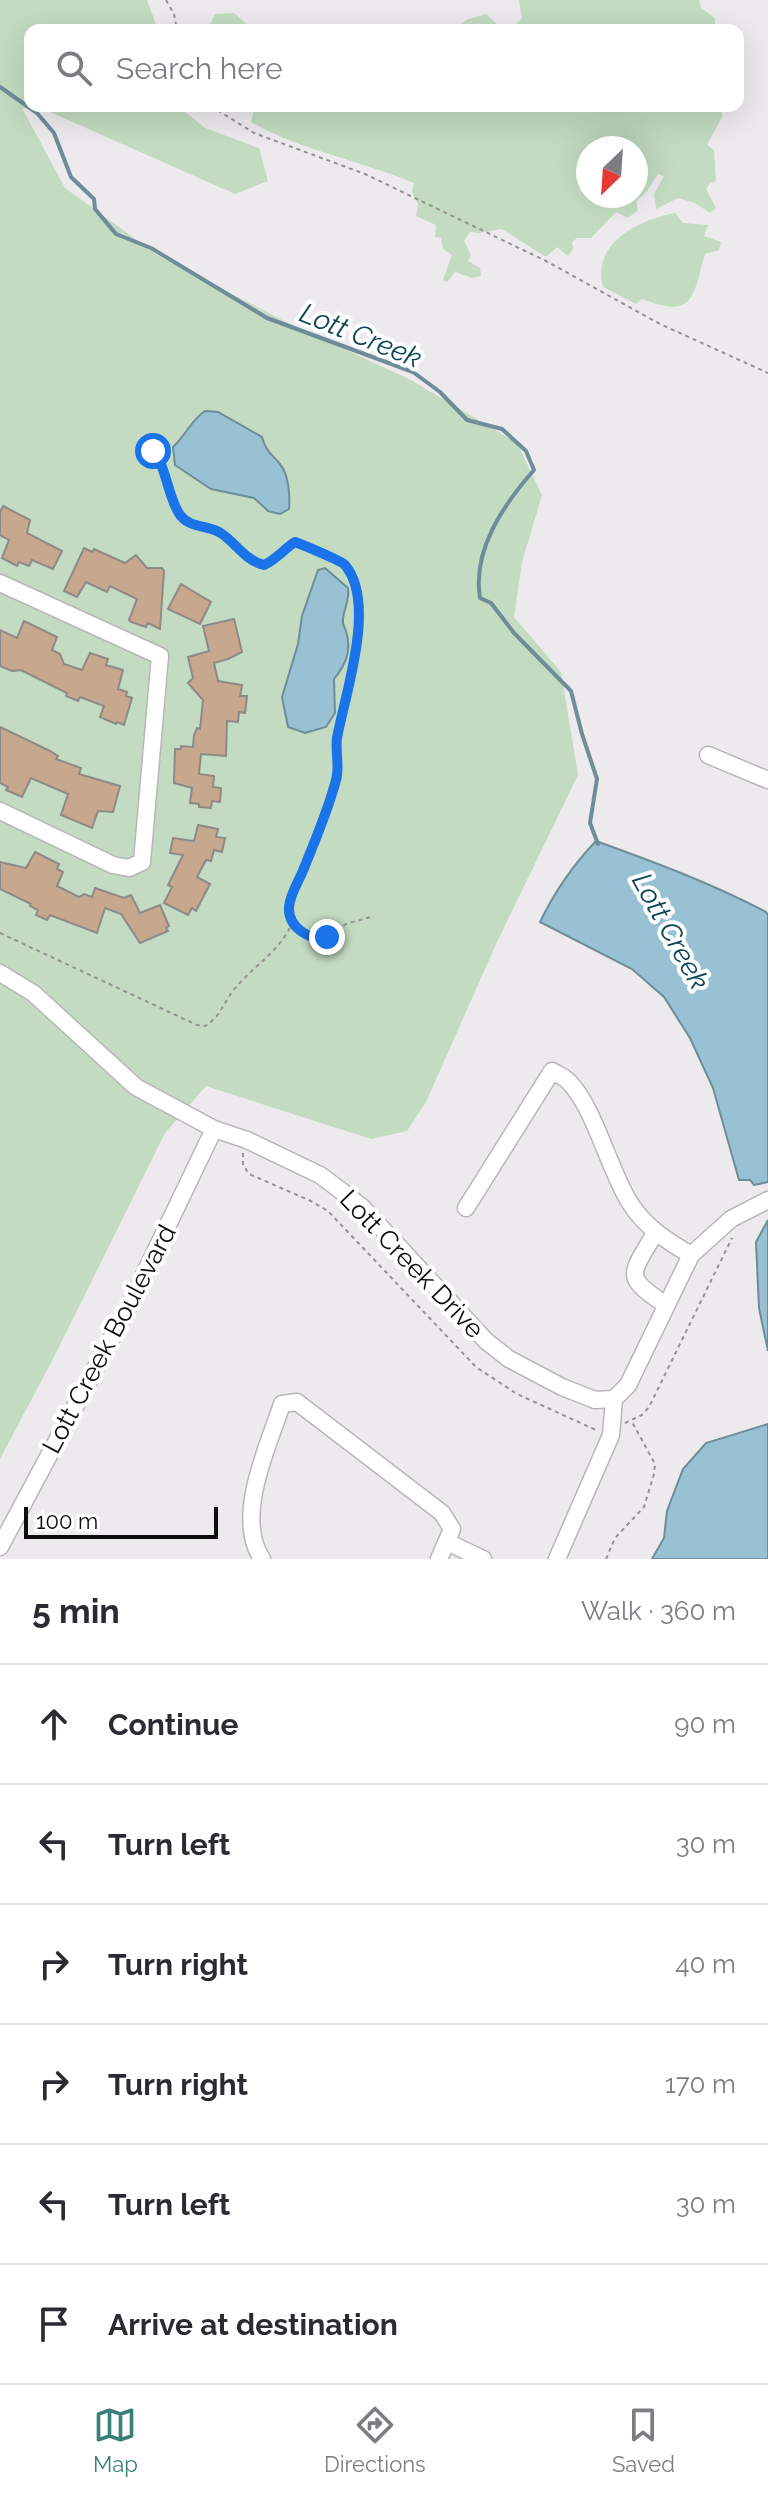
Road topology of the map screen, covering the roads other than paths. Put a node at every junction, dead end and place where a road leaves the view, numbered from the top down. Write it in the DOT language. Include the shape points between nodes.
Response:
graph roads {
  1 [pos="0,583"];
  2 [pos="708,755"];
  3 [pos="768,780"];
  4 [pos="0,811"];
  5 [pos="0,973"];
  6 [pos="214,1129"];
  7 [pos="768,1200"];
  8 [pos="466,1208"];
  9 [pos="655,1233"];
  10 [pos="691,1255"];
  11 [pos="666,1305"];
  12 [pos="614,1399"];
  13 [pos="447,1542"];
  14 [pos="0,1547"];
  15 [pos="262,1559"];
  16 [pos="439,1559"];
  17 [pos="483,1559"];
  18 [pos="557,1559"];
  1 -- 4 [label="street" via="160,656 142,862 129,868 113,865"];
  2 -- 3 [label="street"];
  5 -- 6 [label="street, Lott Creek Drive" via="33,993 136,1087"];
  6 -- 12 [label="street, Lott Creek Drive" via="320,1175 362,1207 478,1333 509,1359 595,1400"];
  6 -- 14 [label="street, Lott Creek Boulevard" via="131,1302"];
  7 -- 10 [label="street"];
  8 -- 9 [label="street" via="552,1071 577,1093 625,1193"];
  9 -- 10 [label="street"];
  9 -- 11 [label="street" via="634,1269 634,1279"];
  10 -- 11 [label="street"];
  11 -- 12 [label="street" via="628,1385"];
  12 -- 18 [label="street" via="605,1450"];
  13 -- 15 [label="street" via="452,1529 442,1513 297,1402 282,1404 252,1500 252,1528"];
  13 -- 16 [label="street"];
  13 -- 17 [label="street"];
}
